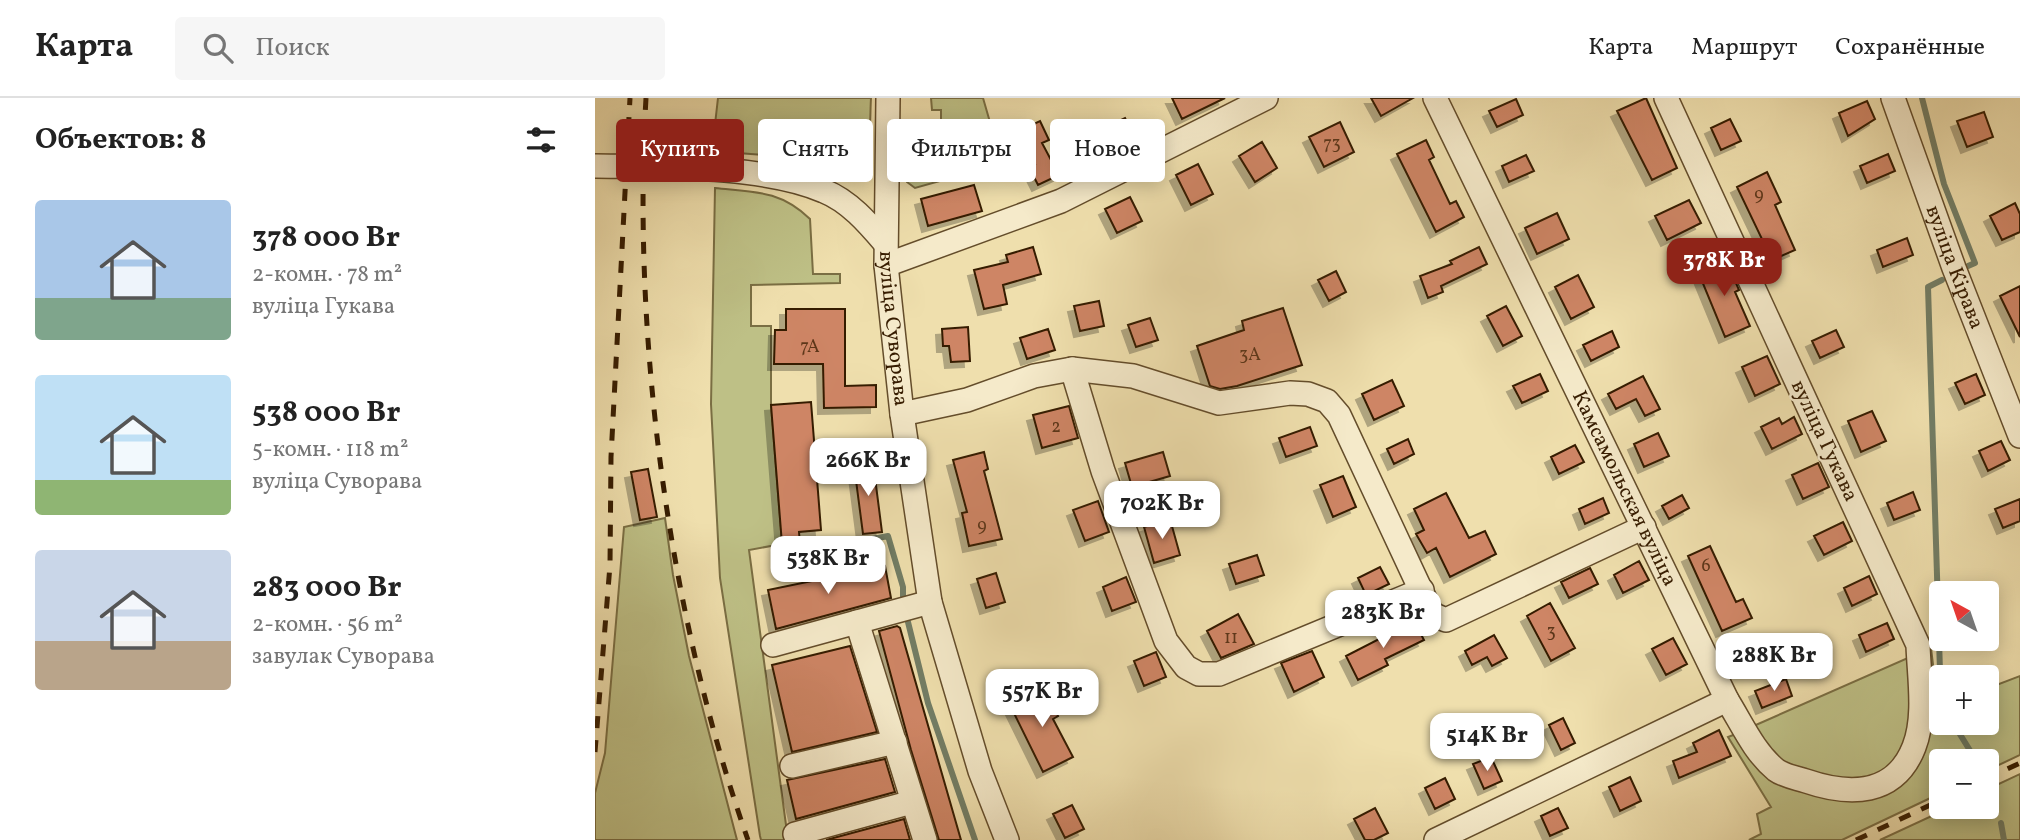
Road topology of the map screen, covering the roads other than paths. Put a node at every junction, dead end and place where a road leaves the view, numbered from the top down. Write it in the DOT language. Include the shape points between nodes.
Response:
graph roads {
  1 [pos="888,98"];
  2 [pos="1266,98"];
  3 [pos="1435,98"];
  4 [pos="1666,98"];
  5 [pos="1893,98"];
  6 [pos="595,166"];
  7 [pos="885,254"];
  8 [pos="1072,369"];
  9 [pos="902,414"];
  10 [pos="2020,436"];
  11 [pos="1644,527"];
  12 [pos="1422,590"];
  13 [pos="930,602"];
  14 [pos="857,622"];
  15 [pos="773,645"];
  16 [pos="1727,700"];
  17 [pos="895,742"];
  18 [pos="792,766"];
  19 [pos="1883,784"];
  20 [pos="912,802"];
  21 [pos="795,834"];
  22 [pos="925,840"];
  23 [pos="1007,840"];
  24 [pos="1436,840"];
  1 -- 7 [label="street, вуліца Суворава"];
  2 -- 7 [label="street" via="1061,201"];
  3 -- 11 [label="street, Камсамольская вуліца"];
  4 -- 19 [label="street, вуліца Гукава" via="1918,645 1916,744 1904,769"];
  5 -- 10 [label="street, вуліца Кірава"];
  6 -- 7 [label="street" via="790,178 850,207"];
  7 -- 9 [label="street, вуліца Суворава"];
  8 -- 9 [label="street"];
  8 -- 12 [label="street" via="1133,376 1219,403 1290,393 1327,401 1339,415"];
  8 -- 12 [label="street" via="1103,471 1166,641 1186,667 1199,674 1219,674"];
  9 -- 13 [label="street, вуліца Суворава"];
  11 -- 12 [label="street" via="1446,620 1432,614"];
  11 -- 16 [label="street, Камсамольская вуліца"];
  13 -- 14 [label="street"];
  13 -- 23 [label="street, вуліца Суворава" via="980,771"];
  14 -- 15 [label="street"];
  14 -- 17 [label="street"];
  16 -- 19 [label="street, Камсамольская вуліца" via="1760,754 1779,772 1826,788 1859,791"];
  16 -- 24 [label="street"];
  17 -- 18 [label="street"];
  17 -- 20 [label="street"];
  20 -- 21 [label="street"];
  20 -- 22 [label="street"];
}
